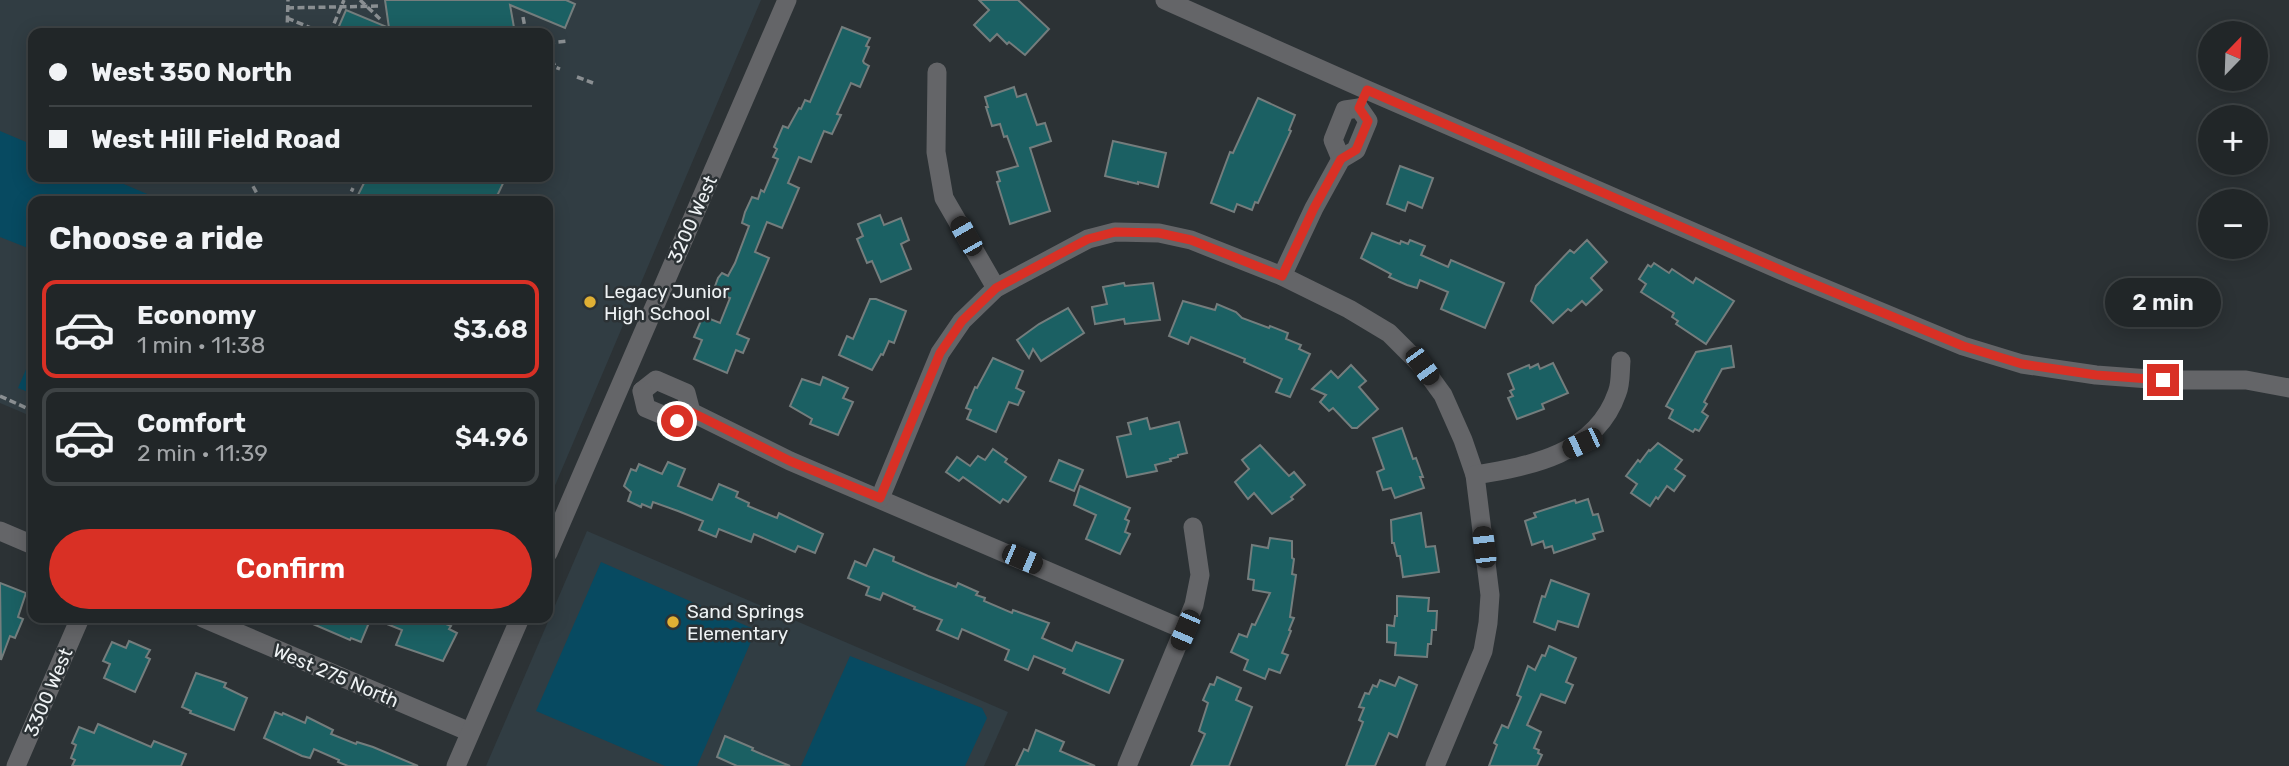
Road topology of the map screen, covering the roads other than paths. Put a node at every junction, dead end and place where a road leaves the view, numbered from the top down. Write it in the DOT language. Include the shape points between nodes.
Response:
graph roads {
  1 [pos="787,0"];
  2 [pos="1166,0"];
  3 [pos="937,72"];
  4 [pos="1363,99"];
  5 [pos="1282,276"];
  6 [pos="996,288"];
  7 [pos="1620,361"];
  8 [pos="622,384"];
  9 [pos="2289,388"];
  10 [pos="642,391"];
  11 [pos="691,412"];
  12 [pos="1475,475"];
  13 [pos="880,498"];
  14 [pos="1193,527"];
  15 [pos="0,531"];
  16 [pos="553,542"];
  17 [pos="28,543"];
  18 [pos="78,623"];
  19 [pos="215,623"];
  20 [pos="518,623"];
  21 [pos="1185,630"];
  22 [pos="470,732"];
  23 [pos="16,766"];
  24 [pos="456,766"];
  25 [pos="1126,766"];
  26 [pos="1435,766"];
  1 -- 8 [label="street, 3200 West"];
  2 -- 4 [label="street"];
  3 -- 6 [label="street" via="936,152 944,198"];
  4 -- 5 [label="street" via="1368,121 1356,150 1341,159"];
  4 -- 9 [label="street" via="1963,346 2022,364 2096,375 2246,380"];
  5 -- 6 [label="street" via="1191,240 1159,233 1115,232 1088,239"];
  5 -- 12 [label="street" via="1389,333 1422,366 1443,395"];
  6 -- 13 [label="street" via="962,321 940,353"];
  7 -- 12 [label="street" via="1619,391 1606,418 1582,443 1545,461"];
  8 -- 10 [label="street"];
  8 -- 16 [label="street, 3200 West"];
  10 -- 11 [label="street" via="646,408 677,421"];
  10 -- 11 [label="street" via="656,380 685,393"];
  11 -- 13 [label="street" via="790,461"];
  12 -- 26 [label="street" via="1490,595 1488,623 1483,651"];
  13 -- 21 [label="street"];
  14 -- 21 [label="street" via="1200,575"];
  15 -- 17 [label="street"];
  18 -- 23 [label="street, 3300 West"];
  19 -- 22 [label="street, West 275 North"];
  20 -- 22 [label="street"];
  21 -- 25 [label="street"];
  22 -- 24 [label="street"];
}
